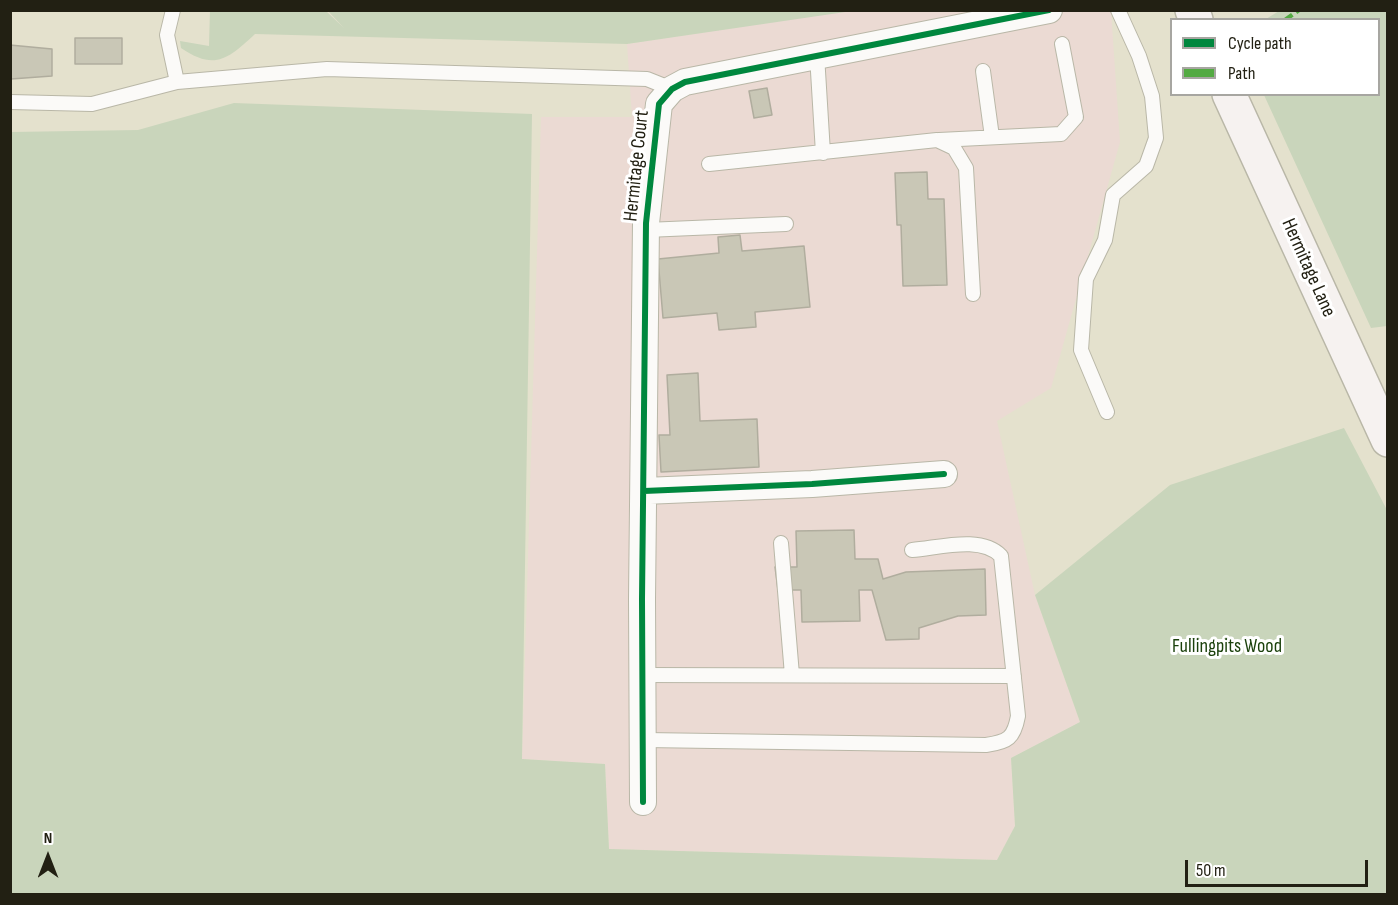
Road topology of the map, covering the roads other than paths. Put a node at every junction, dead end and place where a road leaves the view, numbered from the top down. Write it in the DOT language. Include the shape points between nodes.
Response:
graph roads {
  1 [pos="173,10"];
  2 [pos="1049,10"];
  3 [pos="1118,10"];
  4 [pos="1062,44"];
  5 [pos="817,55"];
  6 [pos="983,71"];
  7 [pos="177,82"];
  8 [pos="672,89"];
  9 [pos="1230,96"];
  10 [pos="10,102"];
  11 [pos="992,137"];
  12 [pos="937,140"];
  13 [pos="823,153"];
  14 [pos="709,164"];
  15 [pos="786,224"];
  16 [pos="646,230"];
  17 [pos="973,294"];
  18 [pos="1107,412"];
  19 [pos="1388,440"];
  20 [pos="944,474"];
  21 [pos="644,491"];
  22 [pos="781,543"];
  23 [pos="912,550"];
  24 [pos="644,675"];
  25 [pos="792,675"];
  26 [pos="1014,676"];
  27 [pos="645,740"];
  28 [pos="644,802"];
  1 -- 7 [label="lane" via="167,35"];
  2 -- 5 [label="street, Hermitage Court"];
  3 -- 18 [label="lane" via="1152,96 1156,138 1146,166 1113,195 1105,240 1086,279 1081,350"];
  4 -- 11 [label="lane" via="1076,117 1061,134"];
  5 -- 8 [label="street, Hermitage Court" via="685,82"];
  5 -- 13 [label="lane"];
  6 -- 11 [label="lane"];
  7 -- 8 [label="lane" via="327,69 647,79"];
  7 -- 10 [label="lane" via="92,104"];
  8 -- 16 [label="street, Hermitage Court" via="659,104"];
  9 -- 19 [label="main road, Hermitage Lane"];
  11 -- 12 [label="lane"];
  12 -- 13 [label="lane"];
  12 -- 17 [label="lane" via="954,148 966,168"];
  13 -- 14 [label="lane"];
  15 -- 16 [label="lane"];
  16 -- 21 [label="street, Hermitage Court"];
  20 -- 21 [label="street"];
  21 -- 24 [label="street, Hermitage Court"];
  22 -- 25 [label="lane"];
  23 -- 26 [label="lane" via="978,544 993,548 1001,556"];
  24 -- 25 [label="lane"];
  24 -- 27 [label="street, Hermitage Court"];
  25 -- 26 [label="lane"];
  26 -- 27 [label="lane" via="1018,716 1015,733 1005,743"];
  27 -- 28 [label="street, Hermitage Court"];
}
